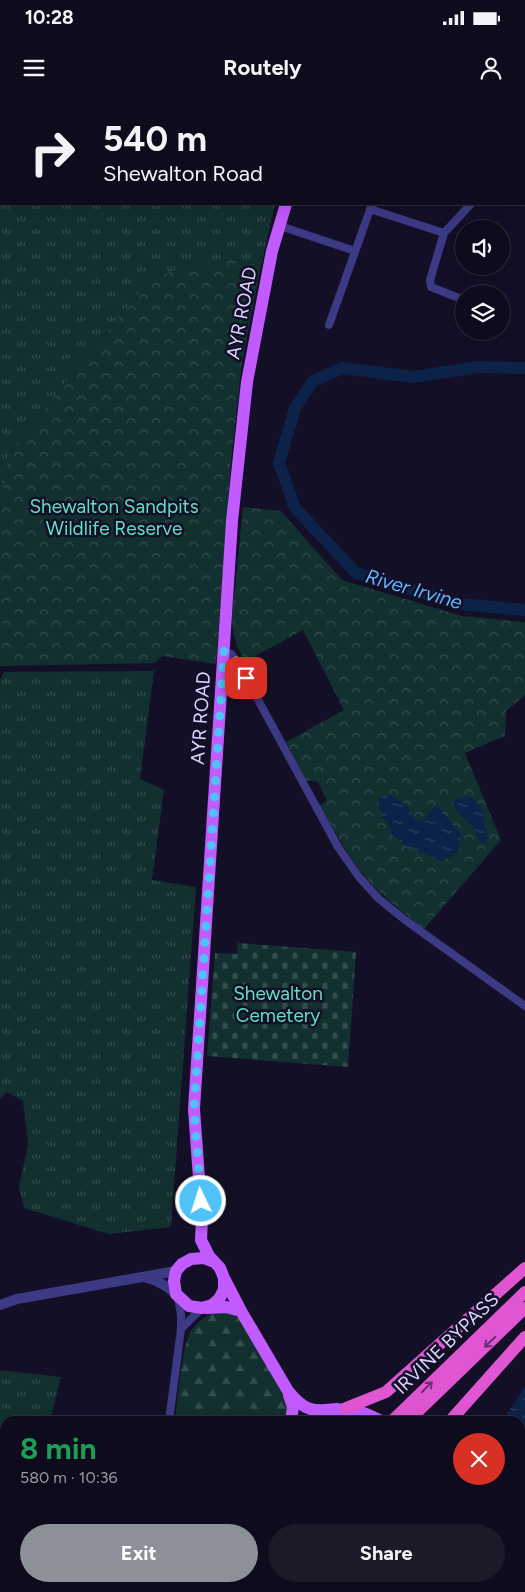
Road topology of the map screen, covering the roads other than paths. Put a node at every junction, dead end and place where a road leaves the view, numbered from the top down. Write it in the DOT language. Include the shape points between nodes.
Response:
graph roads {
  1 [pos="286,205"];
  2 [pos="470,205"];
  3 [pos="371,207"];
  4 [pos="280,226"];
  5 [pos="444,233"];
  6 [pos="354,251"];
  7 [pos="455,297"];
  8 [pos="329,325"];
  9 [pos="224,651"];
  10 [pos="525,1006"];
  11 [pos="201,1240"];
  12 [pos="214,1262"];
  13 [pos="179,1268"];
  14 [pos="525,1268"];
  15 [pos="142,1277"];
  16 [pos="224,1278"];
  17 [pos="525,1292"];
  18 [pos="177,1296"];
  19 [pos="0,1305"];
  20 [pos="203,1308"];
  21 [pos="525,1308"];
  22 [pos="242,1311"];
  23 [pos="181,1329"];
  24 [pos="525,1337"];
  25 [pos="288,1392"];
  26 [pos="342,1408"];
  27 [pos="170,1416"];
  28 [pos="292,1416"];
  29 [pos="322,1416"];
  30 [pos="371,1416"];
  31 [pos="397,1416"];
  32 [pos="413,1416"];
  33 [pos="454,1416"];
  1 -- 4 [label="main road, AYR ROAD"];
  2 -- 5 [label="street"];
  3 -- 5 [label="street"];
  3 -- 6 [label="street"];
  4 -- 6 [label="street"];
  4 -- 9 [label="main road, AYR ROAD" via="272,251 247,382 232,521"];
  5 -- 7 [label="street" via="430,280 437,291"];
  6 -- 8 [label="street"];
  9 -- 10 [label="street" via="237,661 338,847 359,877 405,920"];
  9 -- 11 [label="main road, AYR ROAD" via="194,1109"];
  11 -- 12 [label="main road"];
  11 -- 13 [label="main road"];
  12 -- 13 [label="main road" via="199,1257"];
  12 -- 16 [label="main road"];
  13 -- 15 [label="street"];
  13 -- 18 [label="main road" via="174,1281"];
  14 -- 26 [label="highway" via="386,1392"];
  15 -- 18 [label="street" via="168,1286"];
  15 -- 19 [label="street" via="17,1299"];
  16 -- 20 [label="main road" via="224,1290 219,1299"];
  16 -- 22 [label="main road"];
  31 -- 17 [label="highway, IRVINE BYPASS, one-way"];
  18 -- 20 [label="main road" via="189,1306"];
  18 -- 23 [label="street"];
  20 -- 22 [label="main road" via="226,1307"];
  20 -- 23 [label="street"];
  21 -- 32 [label="highway, IRVINE BYPASS, one-way"];
  22 -- 25 [label="main road"];
  23 -- 27 [label="street"];
  24 -- 33 [label="highway"];
  25 -- 26 [label="main road" via="306,1408 320,1411"];
  25 -- 28 [label="main road" via="293,1406"];
  26 -- 29 [label="main road"];
  26 -- 30 [label="main road"];
}
